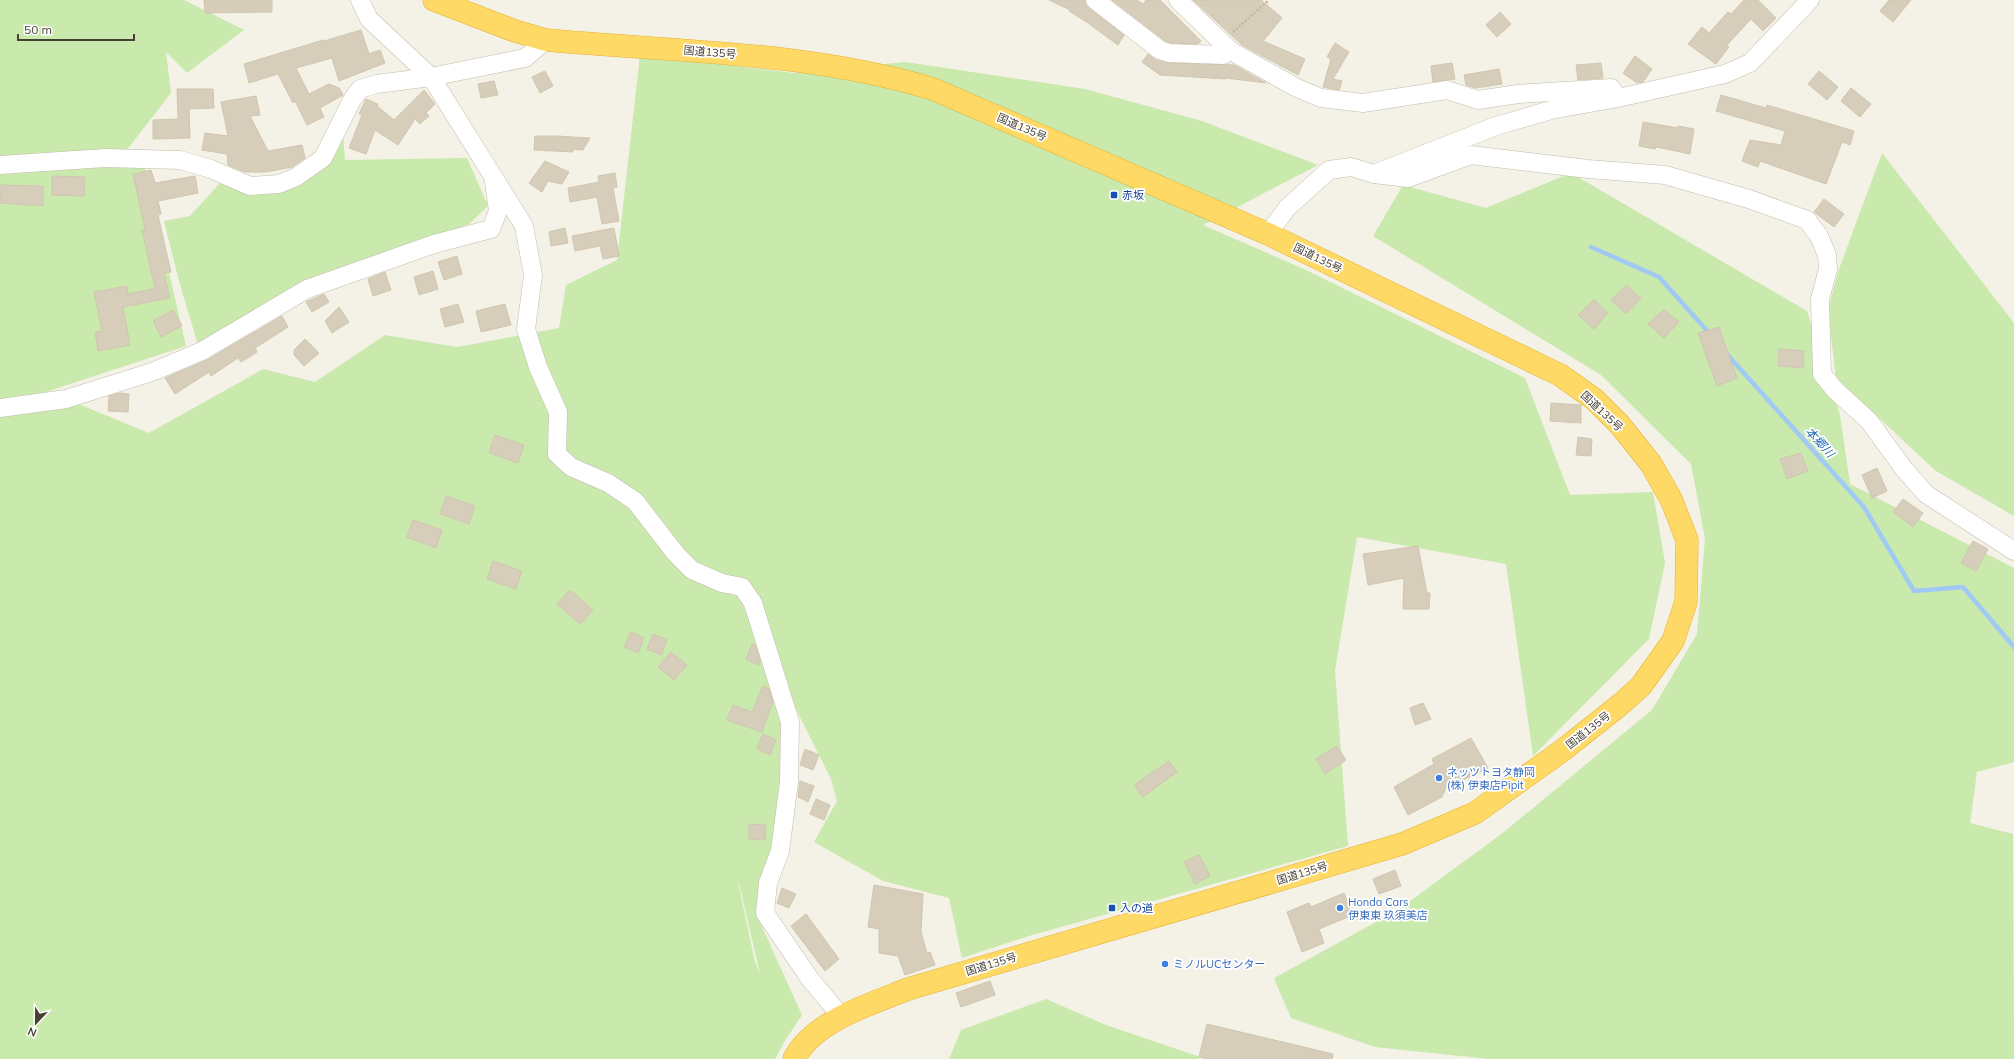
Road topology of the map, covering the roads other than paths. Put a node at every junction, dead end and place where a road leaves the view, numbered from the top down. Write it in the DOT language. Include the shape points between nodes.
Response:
graph roads {
  1 [pos="360,0"];
  2 [pos="434,0"];
  3 [pos="1095,0"];
  4 [pos="1178,0"];
  5 [pos="1810,0"];
  6 [pos="546,40"];
  7 [pos="1227,46"];
  8 [pos="431,77"];
  9 [pos="1618,98"];
  10 [pos="0,165"];
  11 [pos="1374,174"];
  12 [pos="493,175"];
  13 [pos="1268,234"];
  14 [pos="0,408"];
  15 [pos="2014,551"];
  16 [pos="841,1016"];
  17 [pos="794,1059"];
  1 -- 8 [label="street" via="369,19"];
  2 -- 6 [label="highway, 国道135号"];
  3 -- 7 [label="street" via="1160,50 1169,53 1223,55"];
  4 -- 7 [label="street"];
  5 -- 9 [label="street" via="1750,63 1725,74"];
  6 -- 8 [label="street" via="525,58"];
  6 -- 13 [label="highway, 国道135号" via="761,56 892,76 933,88"];
  7 -- 9 [label="street" via="1297,88 1321,98 1363,103 1447,90 1478,100 1518,94 1611,88"];
  8 -- 10 [label="street" via="377,84 360,89 323,158 296,177 279,184 250,186 211,169 180,160 105,158"];
  8 -- 12 [label="street"];
  9 -- 11 [label="street" via="1551,110 1496,126"];
  11 -- 13 [label="street" via="1351,167 1329,170 1287,208"];
  11 -- 15 [label="street" via="1408,178 1471,155 1588,169 1666,174 1807,220 1819,236 1827,255 1828,269 1820,299 1822,374 1835,390 1869,421 1926,494"];
  12 -- 14 [label="street" via="498,211 491,229 434,244 307,290 202,351 152,372 66,399"];
  12 -- 16 [label="street" via="524,226 533,275 526,329 538,367 558,412 557,454 571,467 608,483 635,501 676,554 692,570 722,583 742,587 753,603 790,722 789,782 782,836 780,850 768,883 765,913 810,979"];
  13 -- 16 [label="highway, 国道135号" via="1560,375 1594,399 1620,425 1651,464 1671,499 1687,540 1686,602 1673,641 1641,686 1621,704 1563,750 1475,813 1402,844 908,989"];
  16 -- 17 [label="highway, 国道135号" via="812,1037"];
}
